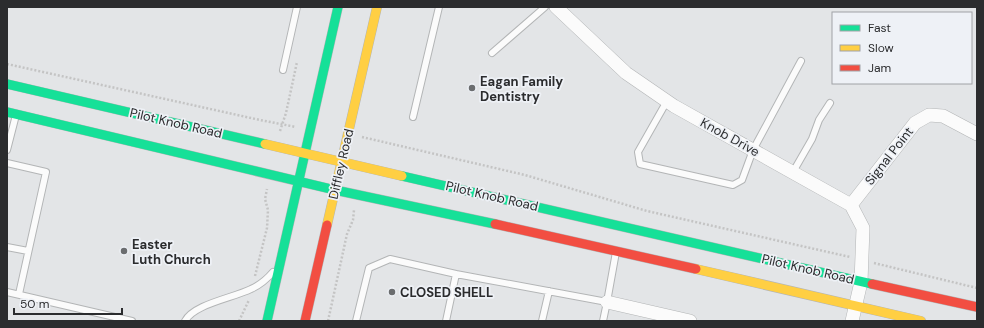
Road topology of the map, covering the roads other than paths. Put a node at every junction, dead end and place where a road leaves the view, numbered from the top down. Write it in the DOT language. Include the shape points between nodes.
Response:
graph roads {
  1 [pos="297,7"];
  2 [pos="338,7"];
  3 [pos="377,7"];
  4 [pos="439,7"];
  5 [pos="545,7"];
  6 [pos="556,7"];
  7 [pos="492,53"];
  8 [pos="800,62"];
  9 [pos="283,70"];
  10 [pos="7,84"];
  11 [pos="667,101"];
  12 [pos="830,103"];
  13 [pos="7,112"];
  14 [pos="16,114"];
  15 [pos="413,117"];
  16 [pos="977,134"];
  17 [pos="7,150"];
  18 [pos="754,150"];
  19 [pos="305,152"];
  20 [pos="342,161"];
  21 [pos="7,163"];
  22 [pos="793,172"];
  23 [pos="298,182"];
  24 [pos="336,190"];
  25 [pos="851,205"];
  26 [pos="7,247"];
  27 [pos="617,250"];
  28 [pos="28,251"];
  29 [pos="282,252"];
  30 [pos="456,274"];
  31 [pos="861,282"];
  32 [pos="549,291"];
  33 [pos="7,292"];
  34 [pos="19,294"];
  35 [pos="607,302"];
  36 [pos="855,306"];
  37 [pos="977,307"];
  38 [pos="132,321"];
  39 [pos="186,321"];
  40 [pos="267,321"];
  41 [pos="305,321"];
  42 [pos="356,321"];
  43 [pos="446,321"];
  44 [pos="542,321"];
  45 [pos="603,321"];
  46 [pos="690,321"];
  47 [pos="852,321"];
  48 [pos="921,321"];
  1 -- 9 [label="lane"];
  2 -- 19 [label="main road"];
  3 -- 20 [label="main road, Diffley Road"];
  4 -- 15 [label="lane"];
  5 -- 7 [label="lane"];
  6 -- 11 [label="street, Knob Drive" via="626,73"];
  8 -- 18 [label="lane"];
  10 -- 19 [label="main road, Pilot Knob Road"];
  11 -- 18 [label="street, Knob Drive"];
  11 -- 18 [label="lane" via="638,152 640,164 733,185 742,180"];
  12 -- 22 [label="lane"];
  13 -- 14 [label="main road, Pilot Knob Road"];
  14 -- 17 [label="lane"];
  14 -- 23 [label="main road, Pilot Knob Road"];
  16 -- 25 [label="street, Signal Point" via="943,116 929,115 915,123"];
  18 -- 22 [label="street, Knob Drive"];
  19 -- 20 [label="main road, Pilot Knob Road"];
  19 -- 23 [label="main road"];
  20 -- 24 [label="main road, Diffley Road"];
  20 -- 31 [label="main road, Pilot Knob Road"];
  21 -- 28 [label="lane" via="46,172"];
  22 -- 25 [label="street, Knob Drive"];
  23 -- 24 [label="main road, Pilot Knob Road"];
  23 -- 29 [label="main road"];
  24 -- 27 [label="main road, Pilot Knob Road"];
  24 -- 41 [label="main road, Diffley Road"];
  25 -- 31 [label="street" via="863,228"];
  26 -- 28 [label="lane"];
  27 -- 35 [label="lane"];
  27 -- 36 [label="main road, Pilot Knob Road"];
  28 -- 34 [label="lane"];
  29 -- 39 [label="lane" via="264,282 252,289 196,309"];
  29 -- 40 [label="main road"];
  30 -- 32 [label="lane"];
  30 -- 42 [label="lane" via="390,259 369,268"];
  30 -- 43 [label="lane"];
  31 -- 36 [label="street"];
  31 -- 37 [label="main road, Pilot Knob Road"];
  32 -- 35 [label="lane"];
  32 -- 44 [label="lane"];
  33 -- 34 [label="lane"];
  34 -- 38 [label="lane"];
  35 -- 45 [label="lane"];
  35 -- 46 [label="street"];
  36 -- 47 [label="street"];
  36 -- 48 [label="main road, Pilot Knob Road"];
}
